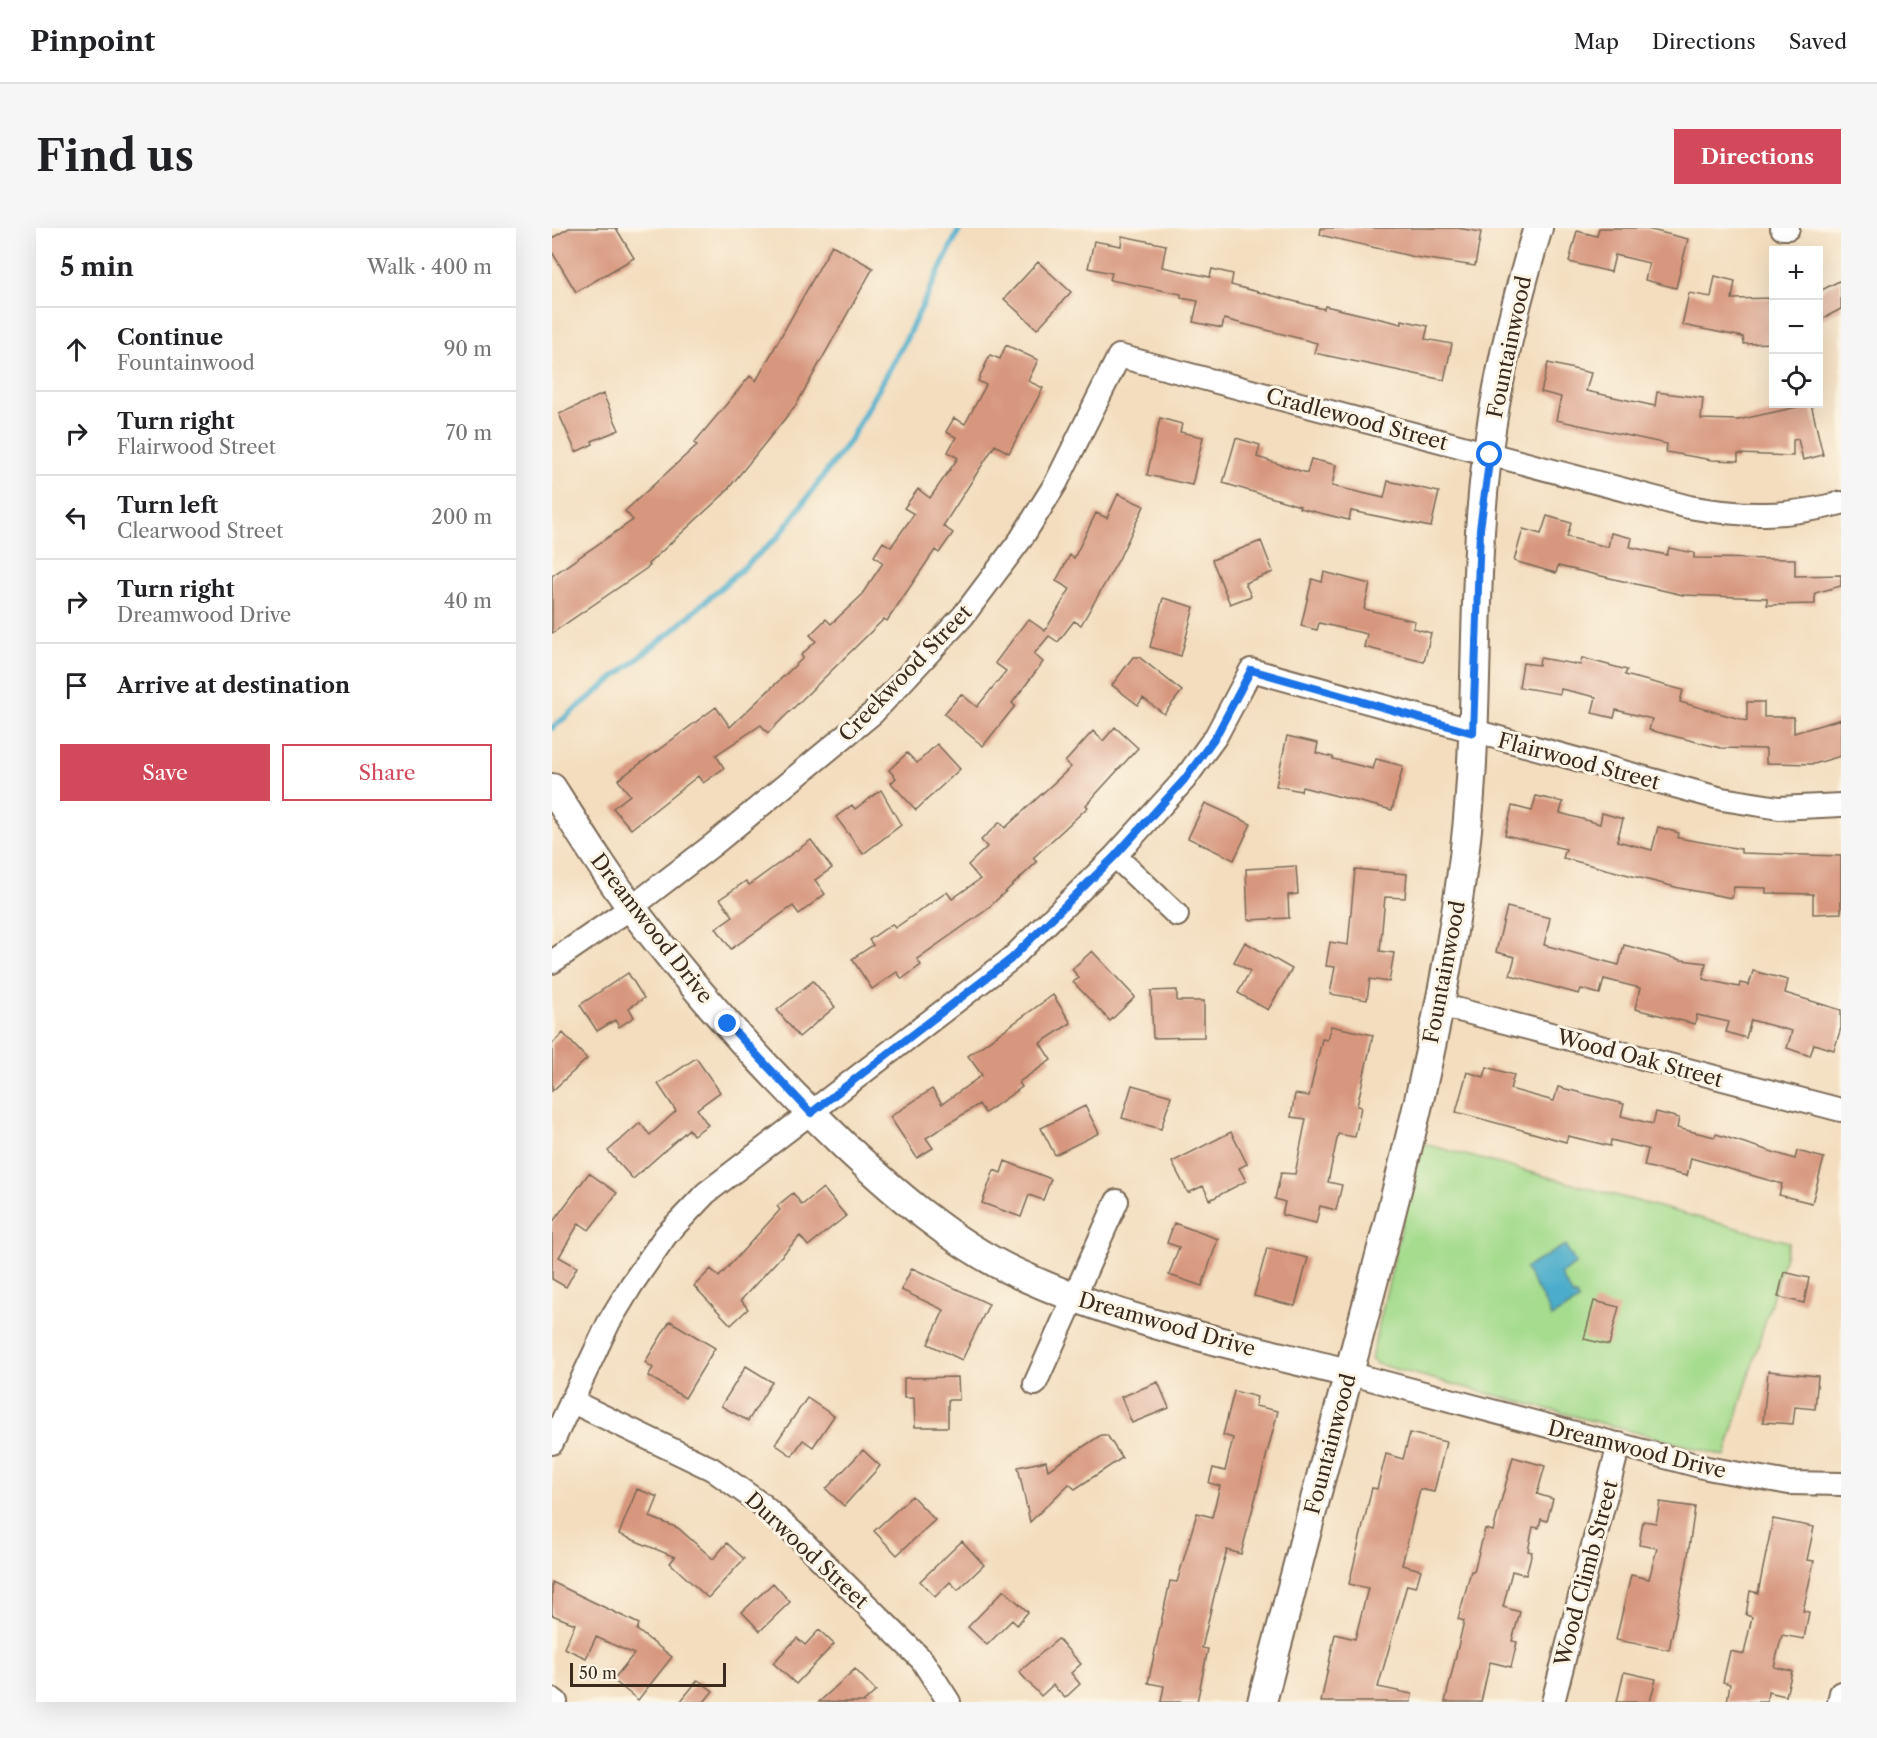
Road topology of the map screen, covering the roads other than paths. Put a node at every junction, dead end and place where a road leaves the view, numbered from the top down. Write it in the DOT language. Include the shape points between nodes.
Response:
graph roads {
  1 [pos="1538,228"];
  2 [pos="1782,228"];
  3 [pos="1788,228"];
  4 [pos="1119,356"];
  5 [pos="1490,455"];
  6 [pos="1841,503"];
  7 [pos="1473,733"];
  8 [pos="552,788"];
  9 [pos="1841,805"];
  10 [pos="1115,856"];
  11 [pos="632,907"];
  12 [pos="1177,915"];
  13 [pos="552,962"];
  14 [pos="1440,1005"];
  15 [pos="1841,1110"];
  16 [pos="811,1113"];
  17 [pos="1117,1201"];
  18 [pos="1073,1298"];
  19 [pos="1348,1373"];
  20 [pos="1035,1384"];
  21 [pos="571,1401"];
  22 [pos="552,1443"];
  23 [pos="1619,1444"];
  24 [pos="1841,1484"];
  25 [pos="1841,1693"];
  26 [pos="552,1699"];
  27 [pos="556,1702"];
  28 [pos="949,1702"];
  29 [pos="1262,1702"];
  30 [pos="1553,1702"];
  31 [pos="1839,1702"];
  1 -- 5 [label="street, Fountainwood" via="1510,329 1494,409"];
  2 -- 3 [label="street"];
  4 -- 5 [label="street, Cradlewood Street"];
  4 -- 11 [label="street, Creekwood Street" via="1056,483 1021,539 963,616 873,713"];
  5 -- 6 [label="street, Cradlewood Street" via="1727,514 1775,515"];
  5 -- 7 [label="street, Fountainwood" via="1480,529"];
  7 -- 9 [label="street, Flairwood Street" via="1752,805"];
  7 -- 10 [label="street, Flairwood Street" via="1251,670 1216,736 1191,772"];
  7 -- 14 [label="street, Fountainwood" via="1461,879"];
  8 -- 11 [label="street, Dreamwood Drive"];
  10 -- 12 [label="street"];
  10 -- 16 [label="street" via="1011,959"];
  11 -- 13 [label="street, Creekwood Street"];
  11 -- 16 [label="street, Dreamwood Drive" via="728,1024"];
  14 -- 15 [label="street, Wood Oak Street"];
  14 -- 19 [label="street, Fountainwood"];
  16 -- 18 [label="street, Dreamwood Drive" via="870,1169 974,1251"];
  16 -- 21 [label="street" via="706,1194 666,1235 609,1322"];
  17 -- 18 [label="street"];
  18 -- 19 [label="street, Dreamwood Drive" via="1127,1317"];
  18 -- 20 [label="street"];
  19 -- 23 [label="street, Dreamwood Drive"];
  19 -- 29 [label="street, Fountainwood"];
  21 -- 22 [label="street"];
  21 -- 28 [label="street, Durwood Street" via="712,1469 761,1504 922,1660"];
  23 -- 24 [label="street, Dreamwood Drive" via="1755,1478"];
  23 -- 30 [label="street, Wood Climb Street"];
  25 -- 31 [label="street"];
  26 -- 27 [label="street"];
}
